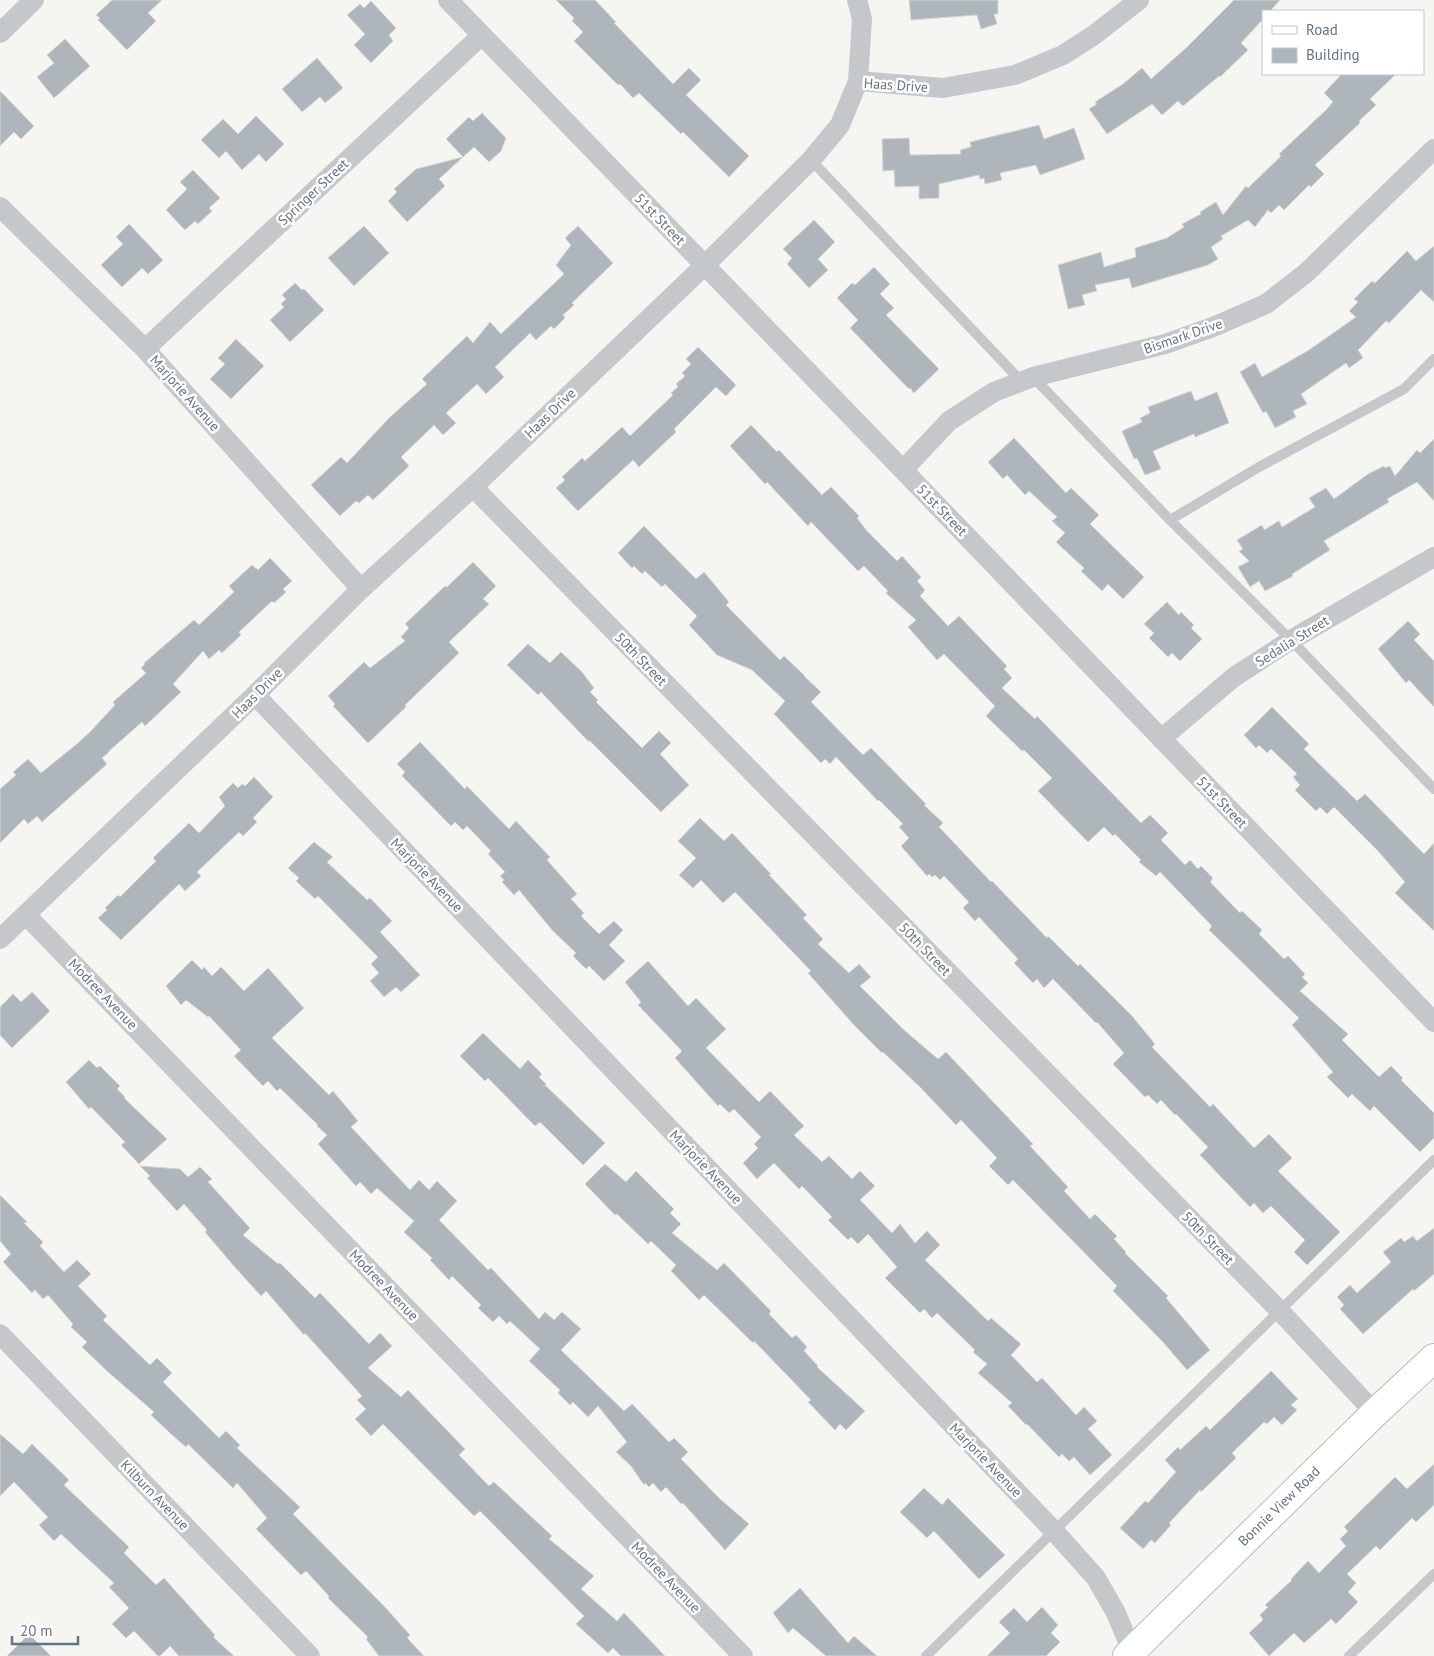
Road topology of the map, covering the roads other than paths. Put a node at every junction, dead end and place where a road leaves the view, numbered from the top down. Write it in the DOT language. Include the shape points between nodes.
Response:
graph roads {
  1 [pos="34,0"];
  2 [pos="448,0"];
  3 [pos="857,0"];
  4 [pos="1139,0"];
  5 [pos="0,33"];
  6 [pos="482,35"];
  7 [pos="858,81"];
  8 [pos="1434,149"];
  9 [pos="811,160"];
  10 [pos="0,207"];
  11 [pos="705,265"];
  12 [pos="145,349"];
  13 [pos="1434,359"];
  14 [pos="1027,379"];
  15 [pos="903,470"];
  16 [pos="473,487"];
  17 [pos="1170,520"];
  18 [pos="1432,560"];
  19 [pos="361,589"];
  20 [pos="1291,640"];
  21 [pos="255,695"];
  22 [pos="1161,739"];
  23 [pos="1434,789"];
  24 [pos="26,915"];
  25 [pos="0,939"];
  26 [pos="1434,1022"];
  27 [pos="1434,1160"];
  28 [pos="1279,1310"];
  29 [pos="0,1334"];
  30 [pos="1434,1358"];
  31 [pos="1375,1413"];
  32 [pos="1055,1532"];
  33 [pos="1434,1574"];
  34 [pos="1131,1654"];
  35 [pos="310,1656"];
  36 [pos="743,1656"];
  37 [pos="926,1656"];
  38 [pos="1349,1656"];
  1 -- 5 [label="street"];
  2 -- 6 [label="street, 51st Street"];
  3 -- 7 [label="street" via="862,19"];
  4 -- 7 [label="street, Haas Drive" via="1063,55 1015,75 943,88"];
  6 -- 11 [label="street, 51st Street"];
  6 -- 12 [label="street, Springer Street"];
  7 -- 9 [label="street, Haas Drive" via="840,125"];
  8 -- 14 [label="street, Bismark Drive" via="1306,273 1266,304 1165,344"];
  9 -- 11 [label="street, Haas Drive"];
  9 -- 14 [label="lane"];
  10 -- 12 [label="street, Marjorie Avenue"];
  11 -- 15 [label="street, 51st Street"];
  11 -- 16 [label="street, Haas Drive"];
  12 -- 19 [label="street, Marjorie Avenue"];
  13 -- 17 [label="lane" via="1404,389 1259,467"];
  14 -- 15 [label="street, Bismark Drive" via="994,392 949,421"];
  14 -- 17 [label="lane"];
  15 -- 22 [label="street, 51st Street"];
  16 -- 19 [label="street, Haas Drive"];
  16 -- 28 [label="street, 50th Street"];
  17 -- 20 [label="lane"];
  18 -- 20 [label="street, Sedalia Street"];
  19 -- 21 [label="street, Haas Drive"];
  20 -- 22 [label="street, Sedalia Street" via="1234,677"];
  20 -- 23 [label="lane"];
  21 -- 24 [label="street, Haas Drive"];
  21 -- 32 [label="street, Marjorie Avenue"];
  22 -- 26 [label="street, 51st Street"];
  24 -- 25 [label="street, Haas Drive"];
  24 -- 36 [label="street, Modree Avenue"];
  27 -- 28 [label="lane"];
  28 -- 31 [label="street, 50th Street"];
  28 -- 32 [label="lane"];
  29 -- 35 [label="street, Kilburn Avenue"];
  30 -- 31 [label="street, Bonnie View Road"];
  31 -- 34 [label="street, Bonnie View Road"];
  32 -- 34 [label="street, Marjorie Avenue" via="1096,1578 1116,1612"];
  32 -- 37 [label="lane"];
  33 -- 38 [label="lane"];
}
